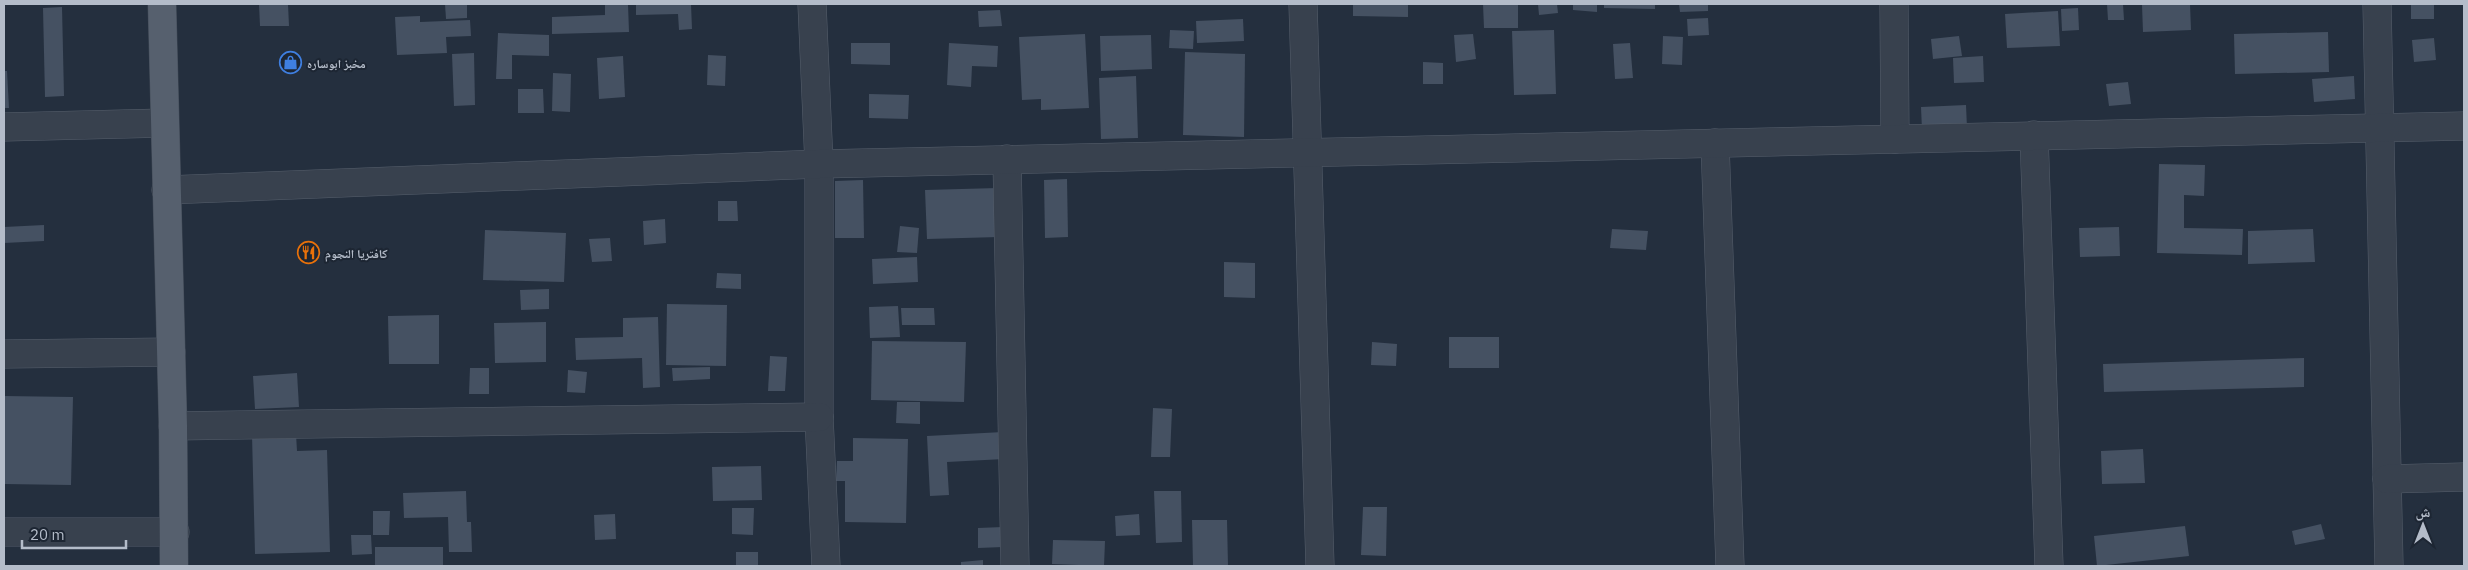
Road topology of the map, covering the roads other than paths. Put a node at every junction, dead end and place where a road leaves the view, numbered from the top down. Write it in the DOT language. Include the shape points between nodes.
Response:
graph roads {
  1 [pos="162,4"];
  2 [pos="812,4"];
  3 [pos="1303,4"];
  4 [pos="1894,4"];
  5 [pos="2377,4"];
  6 [pos="164,123"];
  7 [pos="2464,126"];
  8 [pos="4,127"];
  9 [pos="2380,128"];
  10 [pos="2034,135"];
  11 [pos="1895,139"];
  12 [pos="1715,143"];
  13 [pos="1308,152"];
  14 [pos="1007,159"];
  15 [pos="819,164"];
  16 [pos="166,190"];
  17 [pos="171,352"];
  18 [pos="4,354"];
  19 [pos="819,417"];
  20 [pos="173,426"];
  21 [pos="2464,478"];
  22 [pos="2387,479"];
  23 [pos="4,532"];
  24 [pos="175,532"];
  25 [pos="174,566"];
  26 [pos="826,566"];
  27 [pos="1015,566"];
  28 [pos="1320,566"];
  29 [pos="1730,566"];
  30 [pos="2049,566"];
  31 [pos="2389,566"];
  1 -- 6 [label="main road"];
  2 -- 15 [label="street"];
  3 -- 13 [label="street"];
  4 -- 11 [label="street"];
  5 -- 9 [label="street"];
  6 -- 8 [label="street"];
  6 -- 16 [label="main road"];
  7 -- 9 [label="street"];
  9 -- 10 [label="street"];
  9 -- 22 [label="street"];
  10 -- 11 [label="street"];
  10 -- 30 [label="street"];
  11 -- 12 [label="street"];
  12 -- 13 [label="street"];
  12 -- 29 [label="street"];
  13 -- 14 [label="street"];
  13 -- 28 [label="street"];
  14 -- 15 [label="street"];
  14 -- 27 [label="street"];
  15 -- 16 [label="street"];
  15 -- 19 [label="street"];
  16 -- 17 [label="main road"];
  17 -- 18 [label="street"];
  17 -- 20 [label="main road"];
  19 -- 20 [label="street"];
  19 -- 26 [label="street"];
  20 -- 24 [label="main road"];
  21 -- 22 [label="street"];
  22 -- 31 [label="street"];
  23 -- 24 [label="street"];
  24 -- 25 [label="main road"];
}
